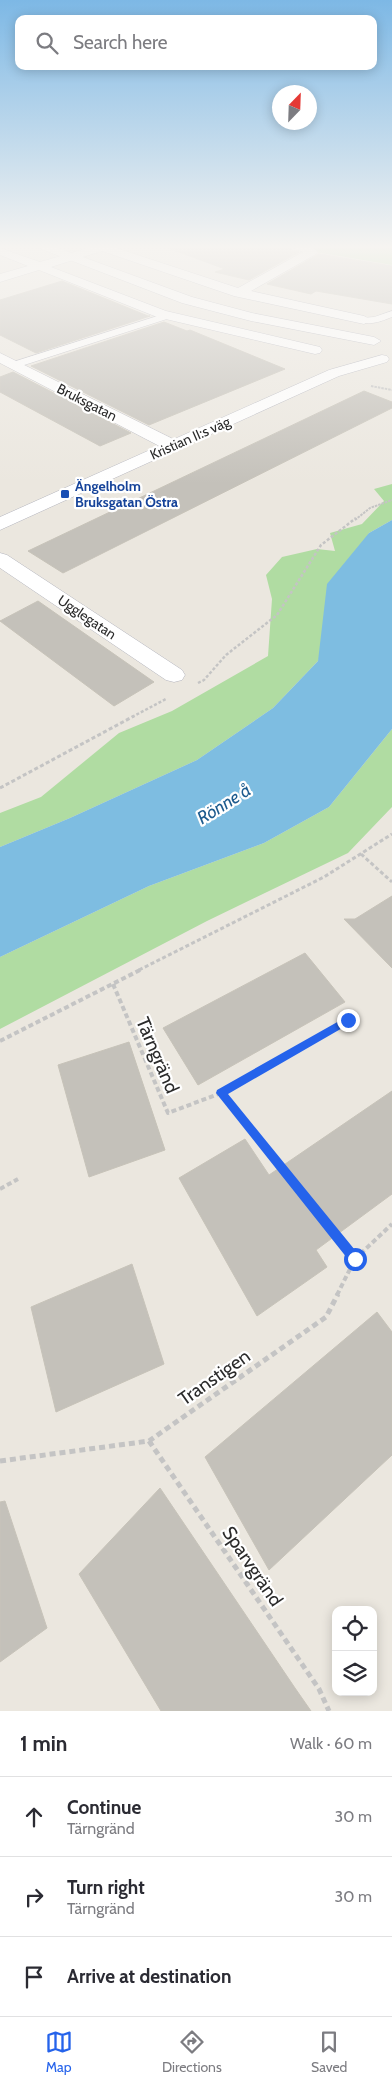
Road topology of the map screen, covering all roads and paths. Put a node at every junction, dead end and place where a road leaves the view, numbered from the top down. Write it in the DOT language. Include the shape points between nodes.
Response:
graph roads {
  1 [pos="139,325"];
  2 [pos="206,325"];
  3 [pos="299,325"];
  4 [pos="315,350"];
  5 [pos="0,358"];
  6 [pos="387,361"];
  7 [pos="7,367"];
  8 [pos="365,385"];
  9 [pos="392,390"];
  10 [pos="173,446"];
  11 [pos="392,500"];
  12 [pos="0,524"];
  13 [pos="0,558"];
  14 [pos="179,686"];
  15 [pos="0,788"];
  16 [pos="392,834"];
  17 [pos="361,854"];
  18 [pos="392,882"];
  19 [pos="113,984"];
  20 [pos="348,1020"];
  21 [pos="0,1041"];
  22 [pos="221,1093"];
  23 [pos="18,1179"];
  24 [pos="0,1189"];
  25 [pos="392,1224"];
  26 [pos="355,1259"];
  27 [pos="149,1441"];
  28 [pos="0,1461"];
  29 [pos="329,1711"];
  1 -- 7 [label="lane"];
  2 -- 4 [label="street"];
  3 -- 6 [label="street" via="380,338 370,344 372,352"];
  5 -- 7 [label="street, Bruksgatan"];
  6 -- 10 [label="street, Kristian II:s väg" via="334,373"];
  7 -- 10 [label="street, Bruksgatan"];
  8 -- 9 [label="path"];
  10 -- 12 [label="street, Kristian II:s väg"];
  11 -- 14 [label="path" via="370,508 321,544 277,615 226,655 204,680"];
  13 -- 14 [label="street, Ugglegatan"];
  14 -- 15 [label="path"];
  16 -- 17 [label="path"];
  17 -- 18 [label="path"];
  17 -- 19 [label="path" via="324,877"];
  19 -- 21 [label="path"];
  19 -- 22 [label="path, Tärngränd" via="168,1113"];
  20 -- 22 [label="path, Tärngränd"];
  22 -- 26 [label="path"];
  23 -- 24 [label="path"];
  25 -- 26 [label="path, Transtigen"];
  26 -- 27 [label="path, Transtigen" via="326,1317"];
  27 -- 28 [label="path, Transtigen"];
  27 -- 29 [label="path, Sparvgränd" via="319,1689"];
}
